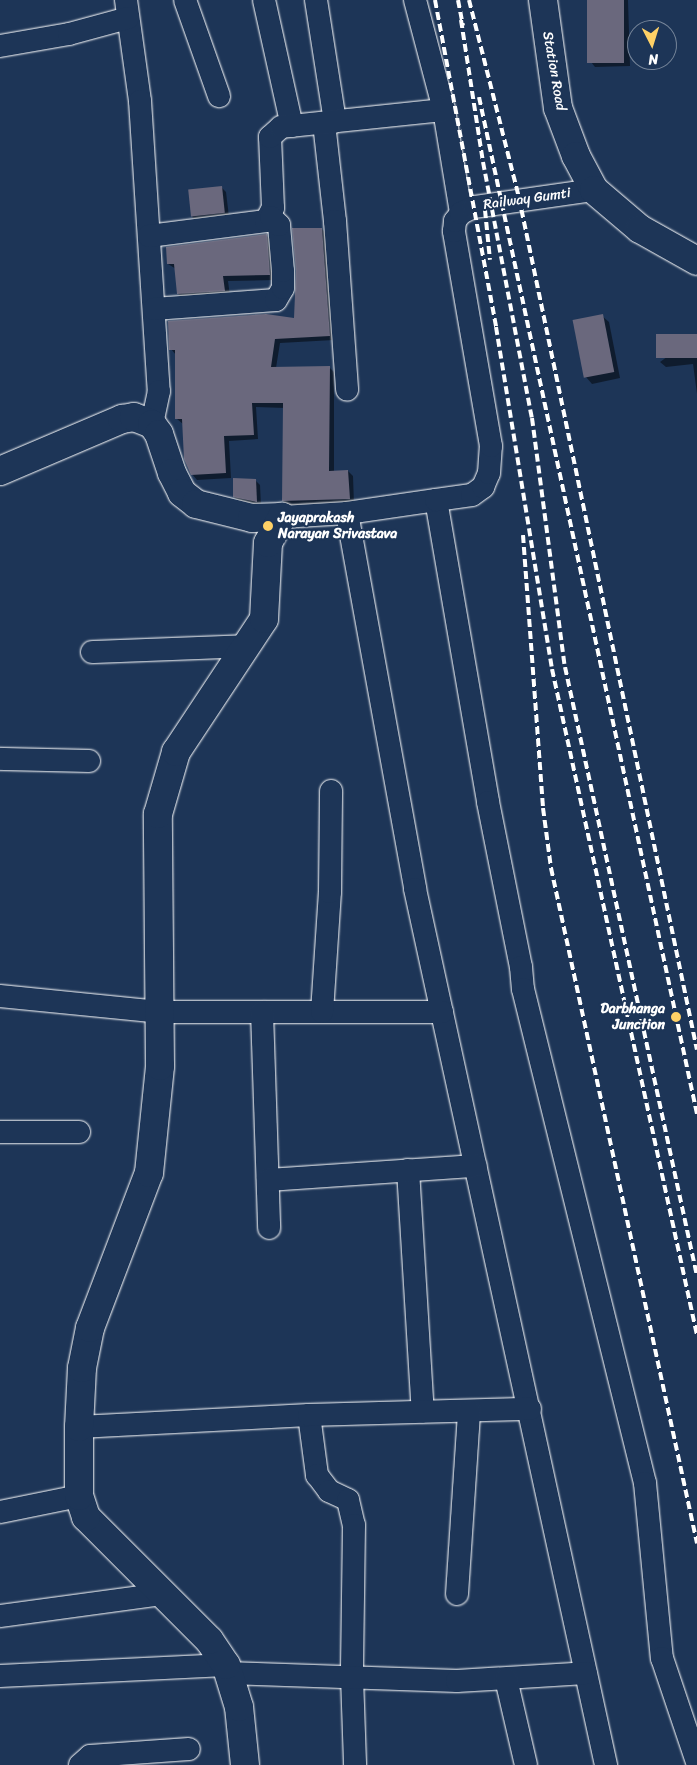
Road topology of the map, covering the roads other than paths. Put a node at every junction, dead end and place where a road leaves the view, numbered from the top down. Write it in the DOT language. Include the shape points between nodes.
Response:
graph roads {
  1 [pos="184,0"];
  2 [pos="264,0"];
  3 [pos="316,0"];
  4 [pos="415,0"];
  5 [pos="543,0"];
  6 [pos="127,9"];
  7 [pos="0,46"];
  8 [pos="219,96"];
  9 [pos="444,110"];
  10 [pos="329,123"];
  11 [pos="292,126"];
  12 [pos="594,190"];
  13 [pos="461,213"];
  14 [pos="271,217"];
  15 [pos="149,236"];
  16 [pos="697,261"];
  17 [pos="154,309"];
  18 [pos="347,390"];
  19 [pos="152,424"];
  20 [pos="0,471"];
  21 [pos="436,500"];
  22 [pos="347,513"];
  23 [pos="282,517"];
  24 [pos="252,518"];
  25 [pos="268,543"];
  26 [pos="246,646"];
  27 [pos="92,652"];
  28 [pos="0,759"];
  29 [pos="89,761"];
  30 [pos="330,791"];
  31 [pos="0,996"];
  32 [pos="159,1012"];
  33 [pos="262,1012"];
  34 [pos="322,1012"];
  35 [pos="442,1012"];
  36 [pos="0,1132"];
  37 [pos="79,1132"];
  38 [pos="476,1166"];
  39 [pos="408,1170"];
  40 [pos="268,1180"];
  41 [pos="269,1228"];
  42 [pos="530,1409"];
  43 [pos="469,1411"];
  44 [pos="423,1412"];
  45 [pos="310,1415"];
  46 [pos="79,1427"];
  47 [pos="79,1496"];
  48 [pos="0,1512"];
  49 [pos="162,1594"];
  50 [pos="457,1594"];
  51 [pos="0,1616"];
  52 [pos="227,1669"];
  53 [pos="586,1673"];
  54 [pos="0,1676"];
  55 [pos="352,1677"];
  56 [pos="506,1679"];
  57 [pos="189,1749"];
  58 [pos="697,1762"];
  59 [pos="80,1765"];
  60 [pos="245,1765"];
  61 [pos="356,1765"];
  62 [pos="526,1765"];
  63 [pos="606,1765"];
  1 -- 8 [label="street"];
  2 -- 11 [label="street"];
  3 -- 10 [label="street"];
  4 -- 9 [label="street"];
  5 -- 12 [label="main road, Station Road" via="558,108 576,156"];
  6 -- 7 [label="street" via="69,34"];
  6 -- 15 [label="street" via="140,101"];
  9 -- 10 [label="street"];
  9 -- 13 [label="street"];
  10 -- 11 [label="street"];
  10 -- 18 [label="street"];
  11 -- 14 [label="street" via="281,128 270,136"];
  12 -- 13 [label="street, Railway Gumti" via="504,201"];
  12 -- 16 [label="main road, Station Road" via="640,229"];
  13 -- 21 [label="street" via="454,231 492,446 490,474 483,487 472,495"];
  14 -- 15 [label="street" via="260,224"];
  14 -- 17 [label="street" via="279,225 283,271 283,288 276,300"];
  15 -- 17 [label="street"];
  17 -- 19 [label="street" via="159,391"];
  19 -- 20 [label="main road" via="134,418 122,420"];
  19 -- 24 [label="main road" via="182,493 196,504"];
  21 -- 22 [label="street"];
  21 -- 58 [label="street" via="488,802 522,966 523,989 645,1483 662,1658"];
  22 -- 23 [label="street"];
  22 -- 35 [label="street" via="415,889"];
  23 -- 24 [label="main road"];
  23 -- 25 [label="main road"];
  24 -- 25 [label="main road"];
  25 -- 26 [label="main road" via="264,619"];
  26 -- 27 [label="street"];
  26 -- 32 [label="main road" via="176,752 164,786 156,848"];
  28 -- 29 [label="street"];
  30 -- 34 [label="street" via="330,892"];
  31 -- 32 [label="street"];
  32 -- 33 [label="street"];
  32 -- 46 [label="main road" via="160,1066 149,1173 90,1328 82,1368"];
  33 -- 34 [label="street"];
  33 -- 40 [label="street"];
  34 -- 35 [label="street"];
  35 -- 38 [label="street"];
  36 -- 37 [label="street"];
  38 -- 39 [label="street"];
  38 -- 42 [label="street"];
  39 -- 40 [label="street"];
  39 -- 44 [label="street"];
  40 -- 41 [label="street"];
  42 -- 43 [label="street"];
  42 -- 53 [label="street"];
  43 -- 44 [label="street"];
  43 -- 50 [label="street"];
  44 -- 45 [label="street"];
  45 -- 46 [label="street"];
  45 -- 55 [label="street" via="317,1475 329,1491 348,1500 352,1512"];
  46 -- 47 [label="main road"];
  47 -- 48 [label="street"];
  47 -- 49 [label="main road" via="86,1517"];
  49 -- 51 [label="street"];
  49 -- 52 [label="main road" via="209,1640"];
  52 -- 54 [label="street"];
  52 -- 55 [label="street"];
  52 -- 60 [label="main road" via="239,1707"];
  53 -- 56 [label="street"];
  53 -- 63 [label="street"];
  55 -- 56 [label="street"];
  55 -- 61 [label="street"];
  56 -- 62 [label="street"];
  57 -- 59 [label="street" via="90,1756"];
}
